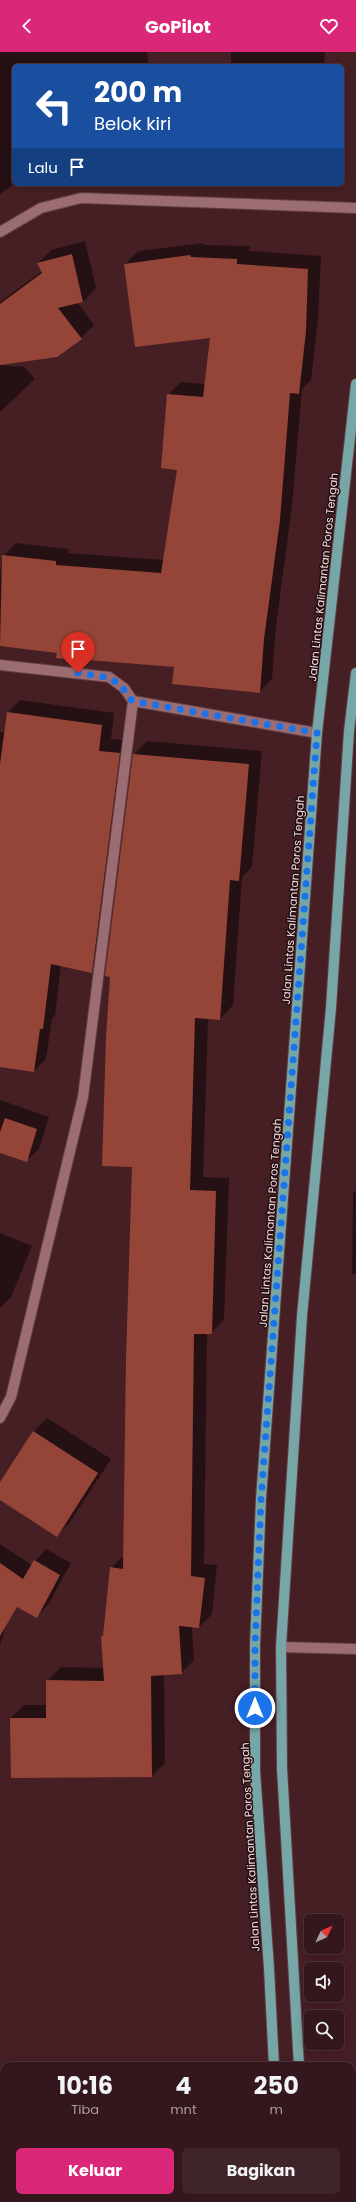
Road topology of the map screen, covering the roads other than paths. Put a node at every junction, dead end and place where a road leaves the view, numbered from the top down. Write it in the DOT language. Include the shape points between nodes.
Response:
graph roads {
  1 [pos="356,208"];
  2 [pos="0,232"];
  3 [pos="356,384"];
  4 [pos="0,665"];
  5 [pos="356,673"];
  6 [pos="132,701"];
  7 [pos="317,733"];
  8 [pos="0,1418"];
  9 [pos="281,1647"];
  10 [pos="356,1649"];
  11 [pos="274,2062"];
  12 [pos="299,2062"];
  1 -- 2 [label="street" via="82,198 41,208"];
  3 -- 7 [label="main road, Jalan Lintas Kalimantan Poros Tengah"];
  4 -- 6 [label="street" via="109,677 124,688"];
  5 -- 9 [label="main road" via="349,731 331,1008 302,1316"];
  6 -- 7 [label="street"];
  6 -- 8 [label="street" via="83,1097 11,1397"];
  7 -- 11 [label="main road, Jalan Lintas Kalimantan Poros Tengah" via="261,1499 255,1646 255,1771"];
  9 -- 10 [label="street"];
  9 -- 12 [label="main road" via="282,1768"];
}
